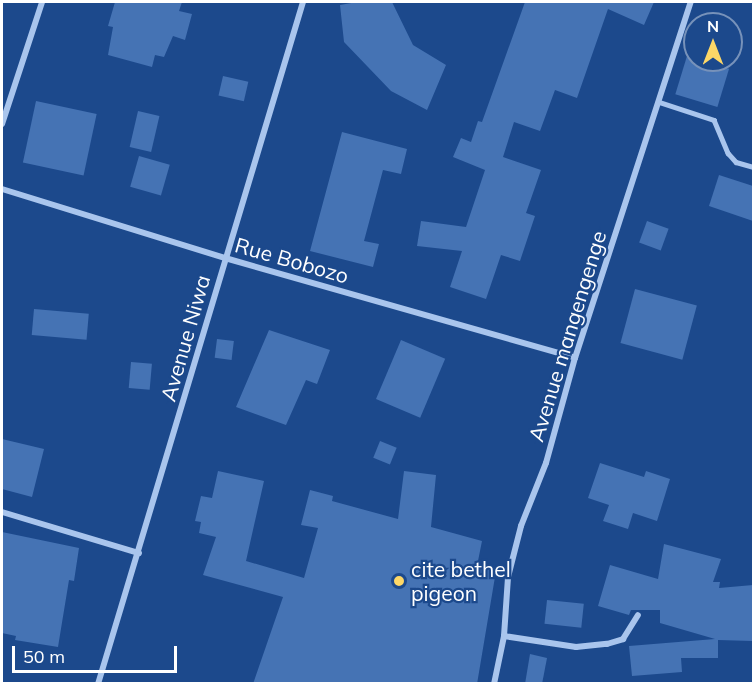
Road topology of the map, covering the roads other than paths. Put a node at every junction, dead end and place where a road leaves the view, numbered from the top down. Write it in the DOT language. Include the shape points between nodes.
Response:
graph roads {
  1 [pos="42,2"];
  2 [pos="303,2"];
  3 [pos="690,2"];
  4 [pos="660,102"];
  5 [pos="2,124"];
  6 [pos="753,167"];
  7 [pos="2,189"];
  8 [pos="225,258"];
  9 [pos="575,358"];
  10 [pos="2,512"];
  11 [pos="139,553"];
  12 [pos="638,615"];
  13 [pos="504,636"];
  14 [pos="98,684"];
  15 [pos="494,684"];
  1 -- 5 [label="street"];
  2 -- 8 [label="street, Avenue Niwa"];
  3 -- 4 [label="street, Avenue mangengenge"];
  4 -- 6 [label="lane" via="714,120 728,153 736,162"];
  4 -- 9 [label="street, Avenue mangengenge"];
  7 -- 8 [label="street, Rue Bobozo"];
  8 -- 9 [label="street, Rue Bobozo"];
  8 -- 11 [label="street, Avenue Niwa"];
  9 -- 13 [label="street, Avenue mangengenge" via="546,463 520,526 508,577"];
  10 -- 11 [label="street"];
  11 -- 14 [label="street, Avenue Niwa"];
  12 -- 13 [label="street" via="623,639 607,644 555,646"];
  13 -- 15 [label="street, Avenue mangengenge"];
}
